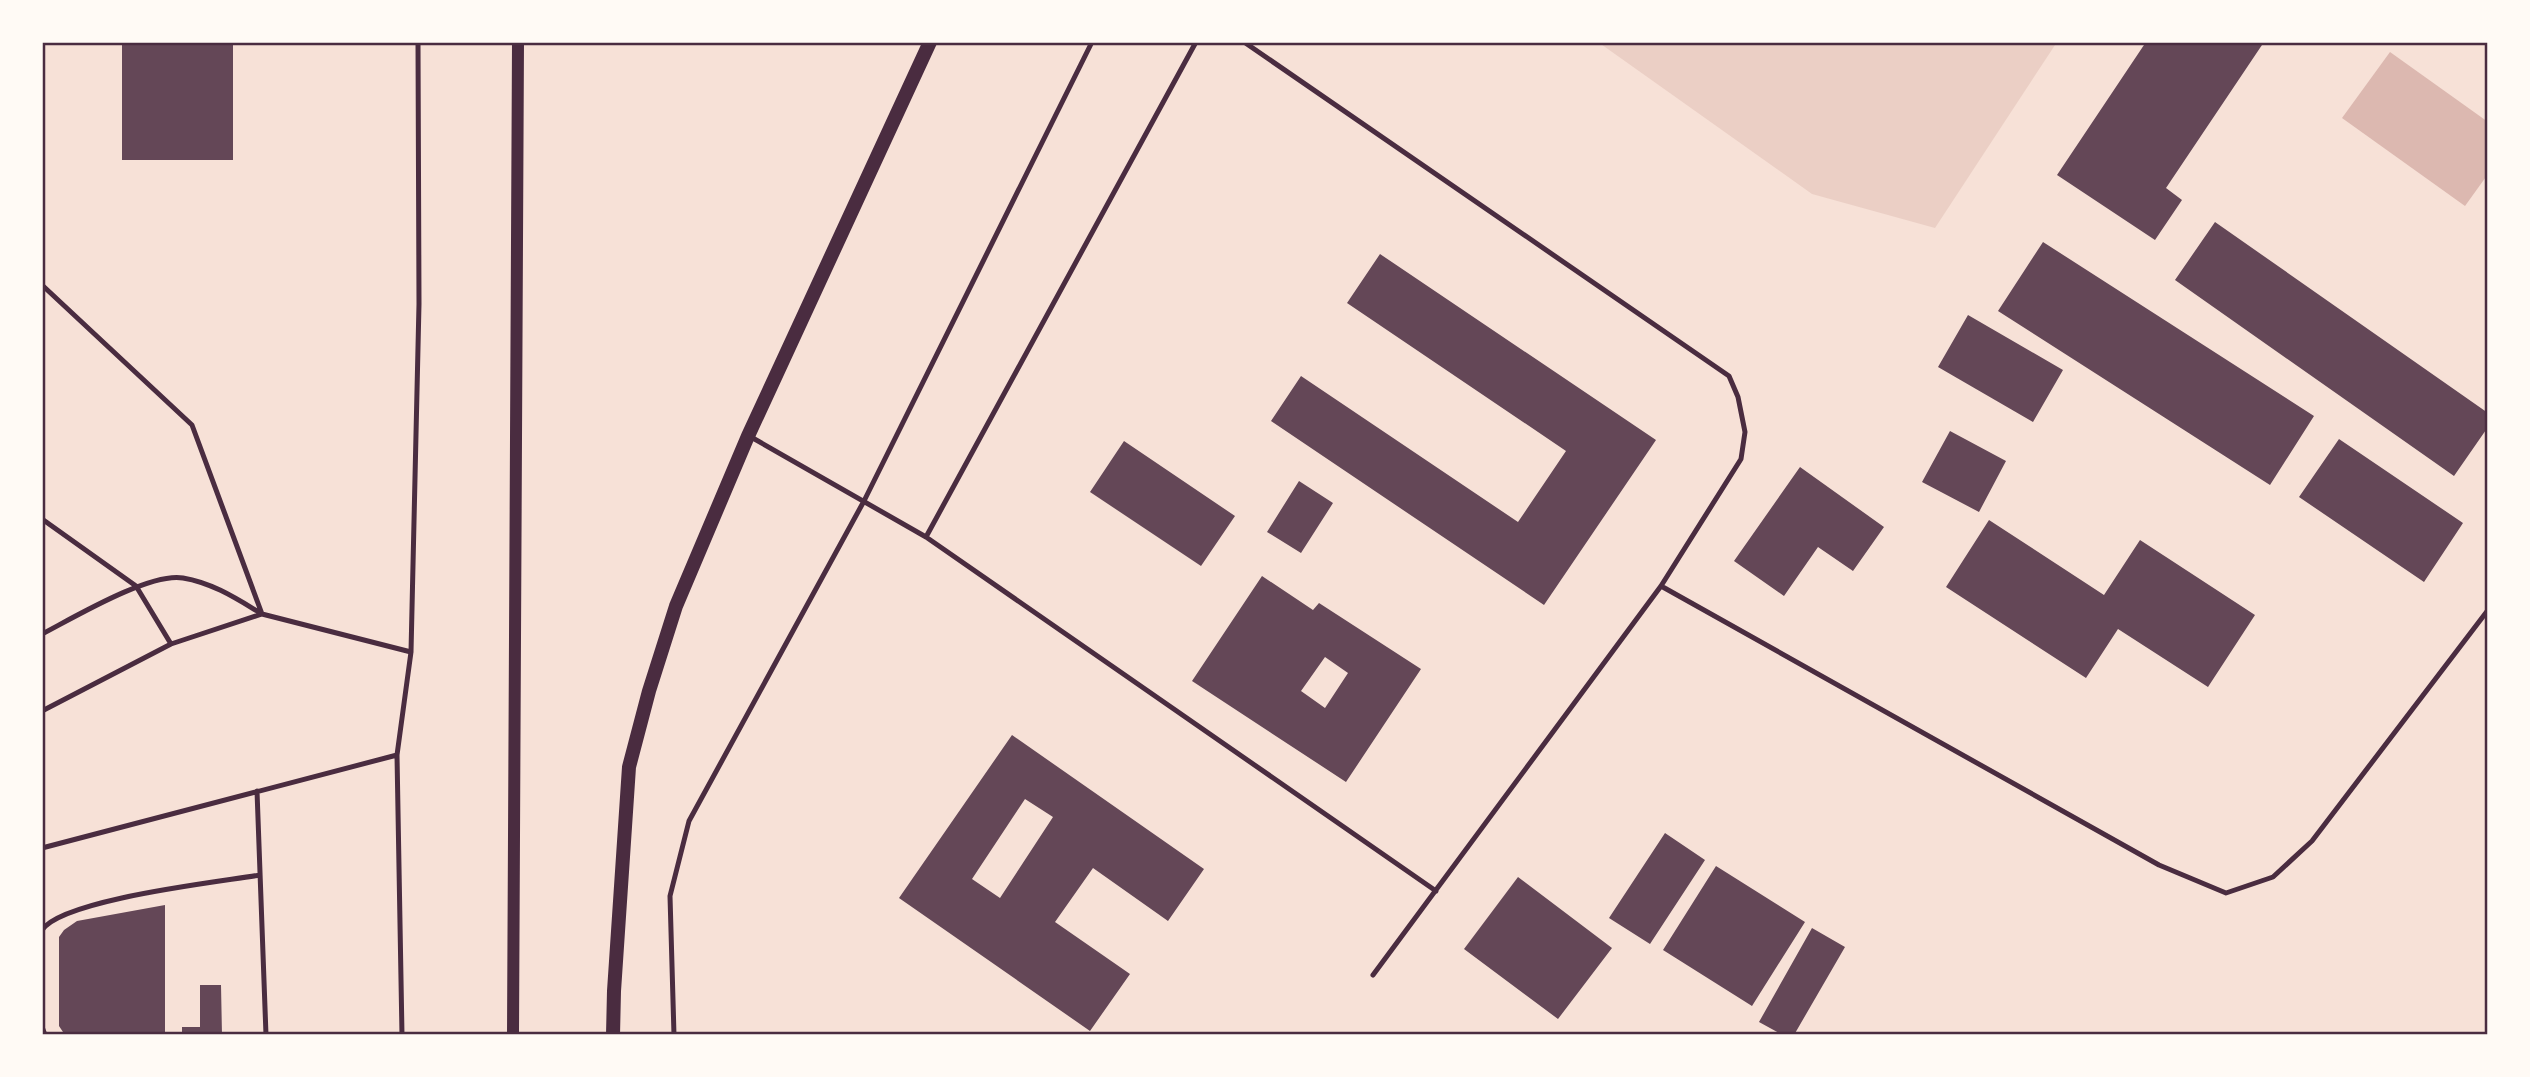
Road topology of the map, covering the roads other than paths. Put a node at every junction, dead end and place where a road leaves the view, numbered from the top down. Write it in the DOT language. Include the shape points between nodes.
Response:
graph roads {
  1 [pos="418,42"];
  2 [pos="518,42"];
  3 [pos="930,42"];
  4 [pos="1091,42"];
  5 [pos="1196,42"];
  6 [pos="1244,42"];
  7 [pos="42,285"];
  8 [pos="748,436"];
  9 [pos="864,501"];
  10 [pos="42,519"];
  11 [pos="926,537"];
  12 [pos="136,586"];
  13 [pos="1661,586"];
  14 [pos="2488,610"];
  15 [pos="262,614"];
  16 [pos="42,634"];
  17 [pos="171,645"];
  18 [pos="411,652"];
  19 [pos="42,711"];
  20 [pos="397,755"];
  21 [pos="257,791"];
  22 [pos="42,848"];
  23 [pos="260,875"];
  24 [pos="1436,891"];
  25 [pos="42,930"];
  26 [pos="1373,975"];
  27 [pos="42,1027"];
  28 [pos="46,1035"];
  29 [pos="266,1035"];
  30 [pos="402,1035"];
  31 [pos="513,1035"];
  32 [pos="613,1035"];
  33 [pos="674,1035"];
  1 -- 18 [label="lane" via="419,304"];
  2 -- 31 [label="street"];
  3 -- 8 [label="main road"];
  4 -- 9 [label="lane"];
  5 -- 11 [label="lane"];
  6 -- 13 [label="lane" via="1729,376 1745,432 1741,459"];
  7 -- 15 [label="lane" via="192,425"];
  8 -- 9 [label="lane"];
  8 -- 32 [label="main road" via="676,606 629,767"];
  9 -- 11 [label="lane"];
  9 -- 33 [label="lane" via="689,821 670,896"];
  10 -- 12 [label="lane"];
  11 -- 24 [label="lane"];
  12 -- 15 [label="lane" via="180,577 224,590"];
  12 -- 16 [label="lane"];
  12 -- 17 [label="lane"];
  13 -- 14 [label="lane" via="2159,864 2226,893 2273,877 2312,841"];
  13 -- 24 [label="lane"];
  15 -- 17 [label="lane"];
  15 -- 18 [label="lane"];
  17 -- 19 [label="lane"];
  18 -- 20 [label="lane"];
  20 -- 21 [label="lane"];
  20 -- 30 [label="lane"];
  21 -- 22 [label="lane"];
  21 -- 23 [label="lane"];
  23 -- 25 [label="lane" via="94,904 55,918"];
  23 -- 29 [label="lane"];
  24 -- 26 [label="lane"];
  27 -- 28 [label="lane"];
}
